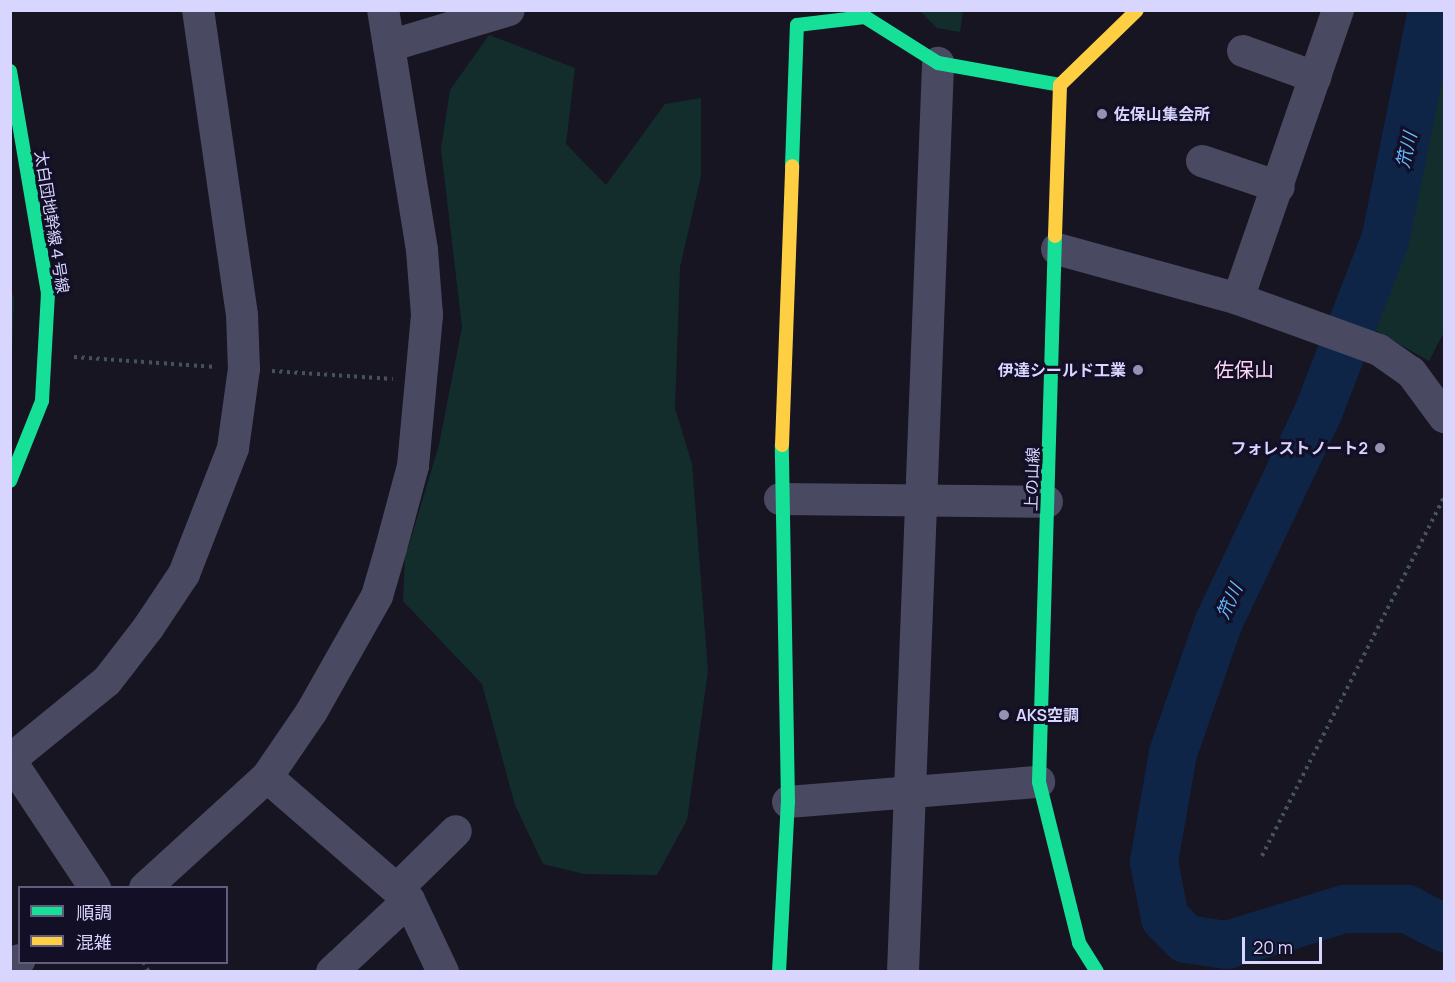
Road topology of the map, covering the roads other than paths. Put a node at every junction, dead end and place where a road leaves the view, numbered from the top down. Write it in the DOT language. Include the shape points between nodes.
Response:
graph roads {
  1 [pos="198,10"];
  2 [pos="383,10"];
  3 [pos="509,10"];
  4 [pos="1137,10"];
  5 [pos="1338,10"];
  6 [pos="389,46"];
  7 [pos="1243,51"];
  8 [pos="938,63"];
  9 [pos="10,71"];
  10 [pos="1315,77"];
  11 [pos="1060,85"];
  12 [pos="1202,162"];
  13 [pos="1279,187"];
  14 [pos="1057,249"];
  15 [pos="1238,299"];
  16 [pos="1444,417"];
  17 [pos="10,481"];
  18 [pos="920,498"];
  19 [pos="780,499"];
  20 [pos="1047,502"];
  21 [pos="10,760"];
  22 [pos="267,777"];
  23 [pos="1040,782"];
  24 [pos="914,795"];
  25 [pos="788,802"];
  26 [pos="456,831"];
  27 [pos="94,886"];
  28 [pos="147,886"];
  29 [pos="403,894"];
  30 [pos="332,972"];
  31 [pos="443,972"];
  32 [pos="778,972"];
  33 [pos="903,972"];
  34 [pos="1097,972"];
  1 -- 21 [label="street" via="242,315 244,369 233,448 184,574 148,628 107,681"];
  2 -- 6 [label="street"];
  3 -- 6 [label="street"];
  4 -- 11 [label="street"];
  5 -- 10 [label="street"];
  6 -- 22 [label="street" via="426,304 424,381 413,466 377,596 312,711"];
  7 -- 10 [label="street"];
  8 -- 11 [label="street"];
  8 -- 18 [label="street"];
  8 -- 19 [label="street" via="865,18 797,25"];
  9 -- 17 [label="street, 太白団地幹線４号線" via="48,293 42,400"];
  10 -- 13 [label="street"];
  11 -- 14 [label="street, 上の山線"];
  12 -- 13 [label="street"];
  13 -- 15 [label="street"];
  14 -- 15 [label="street"];
  14 -- 20 [label="street, 上の山線"];
  15 -- 16 [label="street" via="1379,350 1412,372"];
  18 -- 19 [label="street"];
  18 -- 20 [label="street"];
  18 -- 24 [label="street"];
  19 -- 25 [label="street"];
  20 -- 23 [label="street, 上の山線"];
  21 -- 27 [label="street"];
  22 -- 28 [label="street"];
  22 -- 29 [label="street"];
  23 -- 24 [label="street"];
  23 -- 34 [label="street, 上の山線" via="1079,943"];
  24 -- 25 [label="street"];
  24 -- 33 [label="street"];
  25 -- 32 [label="street"];
  26 -- 29 [label="street"];
  29 -- 30 [label="street"];
  29 -- 31 [label="street"];
}
